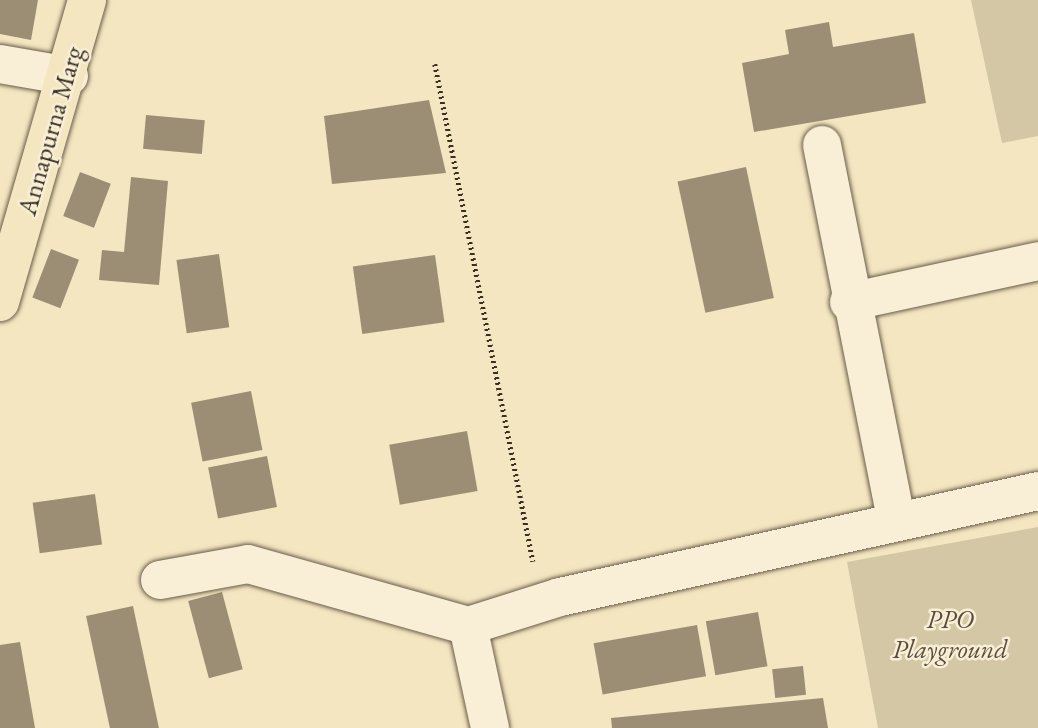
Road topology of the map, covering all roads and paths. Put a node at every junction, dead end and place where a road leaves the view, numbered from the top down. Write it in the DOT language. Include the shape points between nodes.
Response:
graph roads {
  1 [pos="87,0"];
  2 [pos="0,64"];
  3 [pos="435,64"];
  4 [pos="69,76"];
  5 [pos="822,145"];
  6 [pos="1038,261"];
  7 [pos="0,302"];
  8 [pos="849,302"];
  9 [pos="1038,491"];
  10 [pos="896,519"];
  11 [pos="160,580"];
  12 [pos="541,603"];
  13 [pos="468,626"];
  14 [pos="490,728"];
  1 -- 4 [label="main road, Annapurna Marg"];
  2 -- 4 [label="street"];
  3 -- 12 [label="path"];
  4 -- 7 [label="main road, Annapurna Marg"];
  5 -- 8 [label="street"];
  6 -- 8 [label="street"];
  8 -- 10 [label="street"];
  9 -- 10 [label="street"];
  10 -- 12 [label="street"];
  11 -- 13 [label="street" via="248,564"];
  12 -- 13 [label="street"];
  13 -- 14 [label="street"];
}
